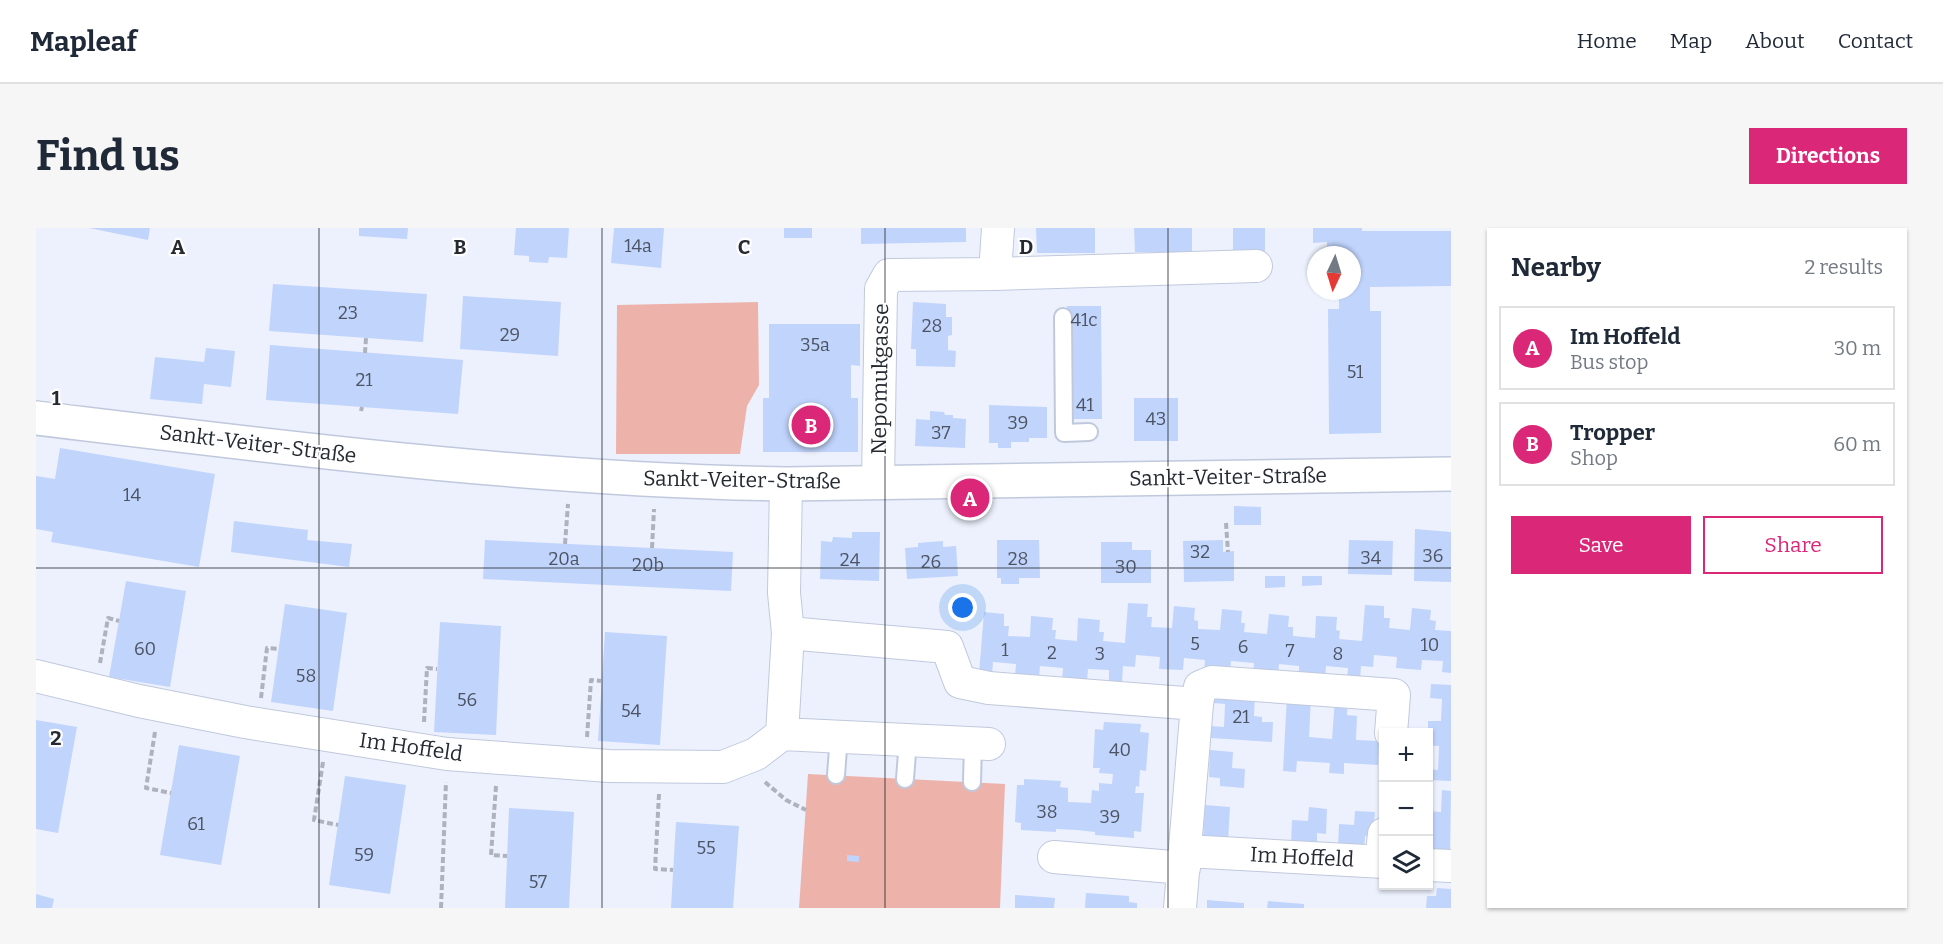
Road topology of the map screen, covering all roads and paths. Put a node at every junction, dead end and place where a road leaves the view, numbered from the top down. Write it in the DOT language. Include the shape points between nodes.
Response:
graph roads {
  1 [pos="998,228"];
  2 [pos="1256,266"];
  3 [pos="995,274"];
  4 [pos="1063,318"];
  5 [pos="366,338"];
  6 [pos="365,353"];
  7 [pos="36,418"];
  8 [pos="1089,432"];
  9 [pos="1451,474"];
  10 [pos="878,482"];
  11 [pos="786,484"];
  12 [pos="568,501"];
  13 [pos="654,506"];
  14 [pos="1226,523"];
  15 [pos="565,544"];
  16 [pos="652,548"];
  17 [pos="1228,552"];
  18 [pos="119,621"];
  19 [pos="788,633"];
  20 [pos="279,649"];
  21 [pos="437,669"];
  22 [pos="99,671"];
  23 [pos="36,676"];
  24 [pos="601,681"];
  25 [pos="261,700"];
  26 [pos="1197,704"];
  27 [pos="160,705"];
  28 [pos="424,726"];
  29 [pos="1391,728"];
  30 [pos="782,734"];
  31 [pos="327,735"];
  32 [pos="839,736"];
  33 [pos="587,738"];
  34 [pos="908,740"];
  35 [pos="981,744"];
  36 [pos="447,754"];
  37 [pos="497,758"];
  38 [pos="660,766"];
  39 [pos="836,775"];
  40 [pos="904,779"];
  41 [pos="972,782"];
  42 [pos="171,793"];
  43 [pos="786,800"];
  44 [pos="806,810"];
  45 [pos="338,825"];
  46 [pos="1379,853"];
  47 [pos="507,856"];
  48 [pos="1054,858"];
  49 [pos="1185,859"];
  50 [pos="1433,865"];
  51 [pos="1451,866"];
  52 [pos="673,870"];
  53 [pos="441,908"];
  54 [pos="1180,908"];
  1 -- 3 [label="street"];
  2 -- 3 [label="street, Nepomukgasse"];
  3 -- 10 [label="street, Nepomukgasse" via="889,275 881,289"];
  4 -- 8 [label="lane" via="1064,433"];
  5 -- 6 [label="path"];
  7 -- 11 [label="main road, Sankt-Veiter-Straße" via="379,459 700,483"];
  9 -- 10 [label="main road, Sankt-Veiter-Straße"];
  10 -- 11 [label="main road, Sankt-Veiter-Straße"];
  11 -- 19 [label="street" via="784,593"];
  12 -- 15 [label="path"];
  13 -- 16 [label="path"];
  14 -- 17 [label="path"];
  18 -- 22 [label="path" via="108,618"];
  19 -- 26 [label="street" via="947,647 960,682 989,688"];
  19 -- 30 [label="street"];
  20 -- 25 [label="path" via="267,648"];
  21 -- 28 [label="path" via="428,668"];
  23 -- 27 [label="street, Im Hoffeld"];
  24 -- 33 [label="path" via="591,680"];
  26 -- 29 [label="street" via="1200,687 1212,682 1394,695"];
  26 -- 49 [label="street"];
  27 -- 31 [label="street, Im Hoffeld"];
  27 -- 42 [label="path" via="146,788"];
  30 -- 32 [label="street"];
  30 -- 38 [label="street, Im Hoffeld" via="756,754 723,767"];
  31 -- 36 [label="street, Im Hoffeld"];
  31 -- 45 [label="path" via="314,820"];
  32 -- 34 [label="street"];
  32 -- 39 [label="lane"];
  34 -- 35 [label="street"];
  34 -- 40 [label="lane"];
  35 -- 41 [label="lane"];
  36 -- 37 [label="street, Im Hoffeld"];
  36 -- 53 [label="path"];
  37 -- 38 [label="street, Im Hoffeld"];
  37 -- 47 [label="path" via="492,855"];
  38 -- 52 [label="path" via="655,869"];
  43 -- 44 [label="path"];
  46 -- 49 [label="street, Im Hoffeld"];
  48 -- 49 [label="street, Im Hoffeld"];
  49 -- 54 [label="street"];
  50 -- 51 [label="street"];
}
